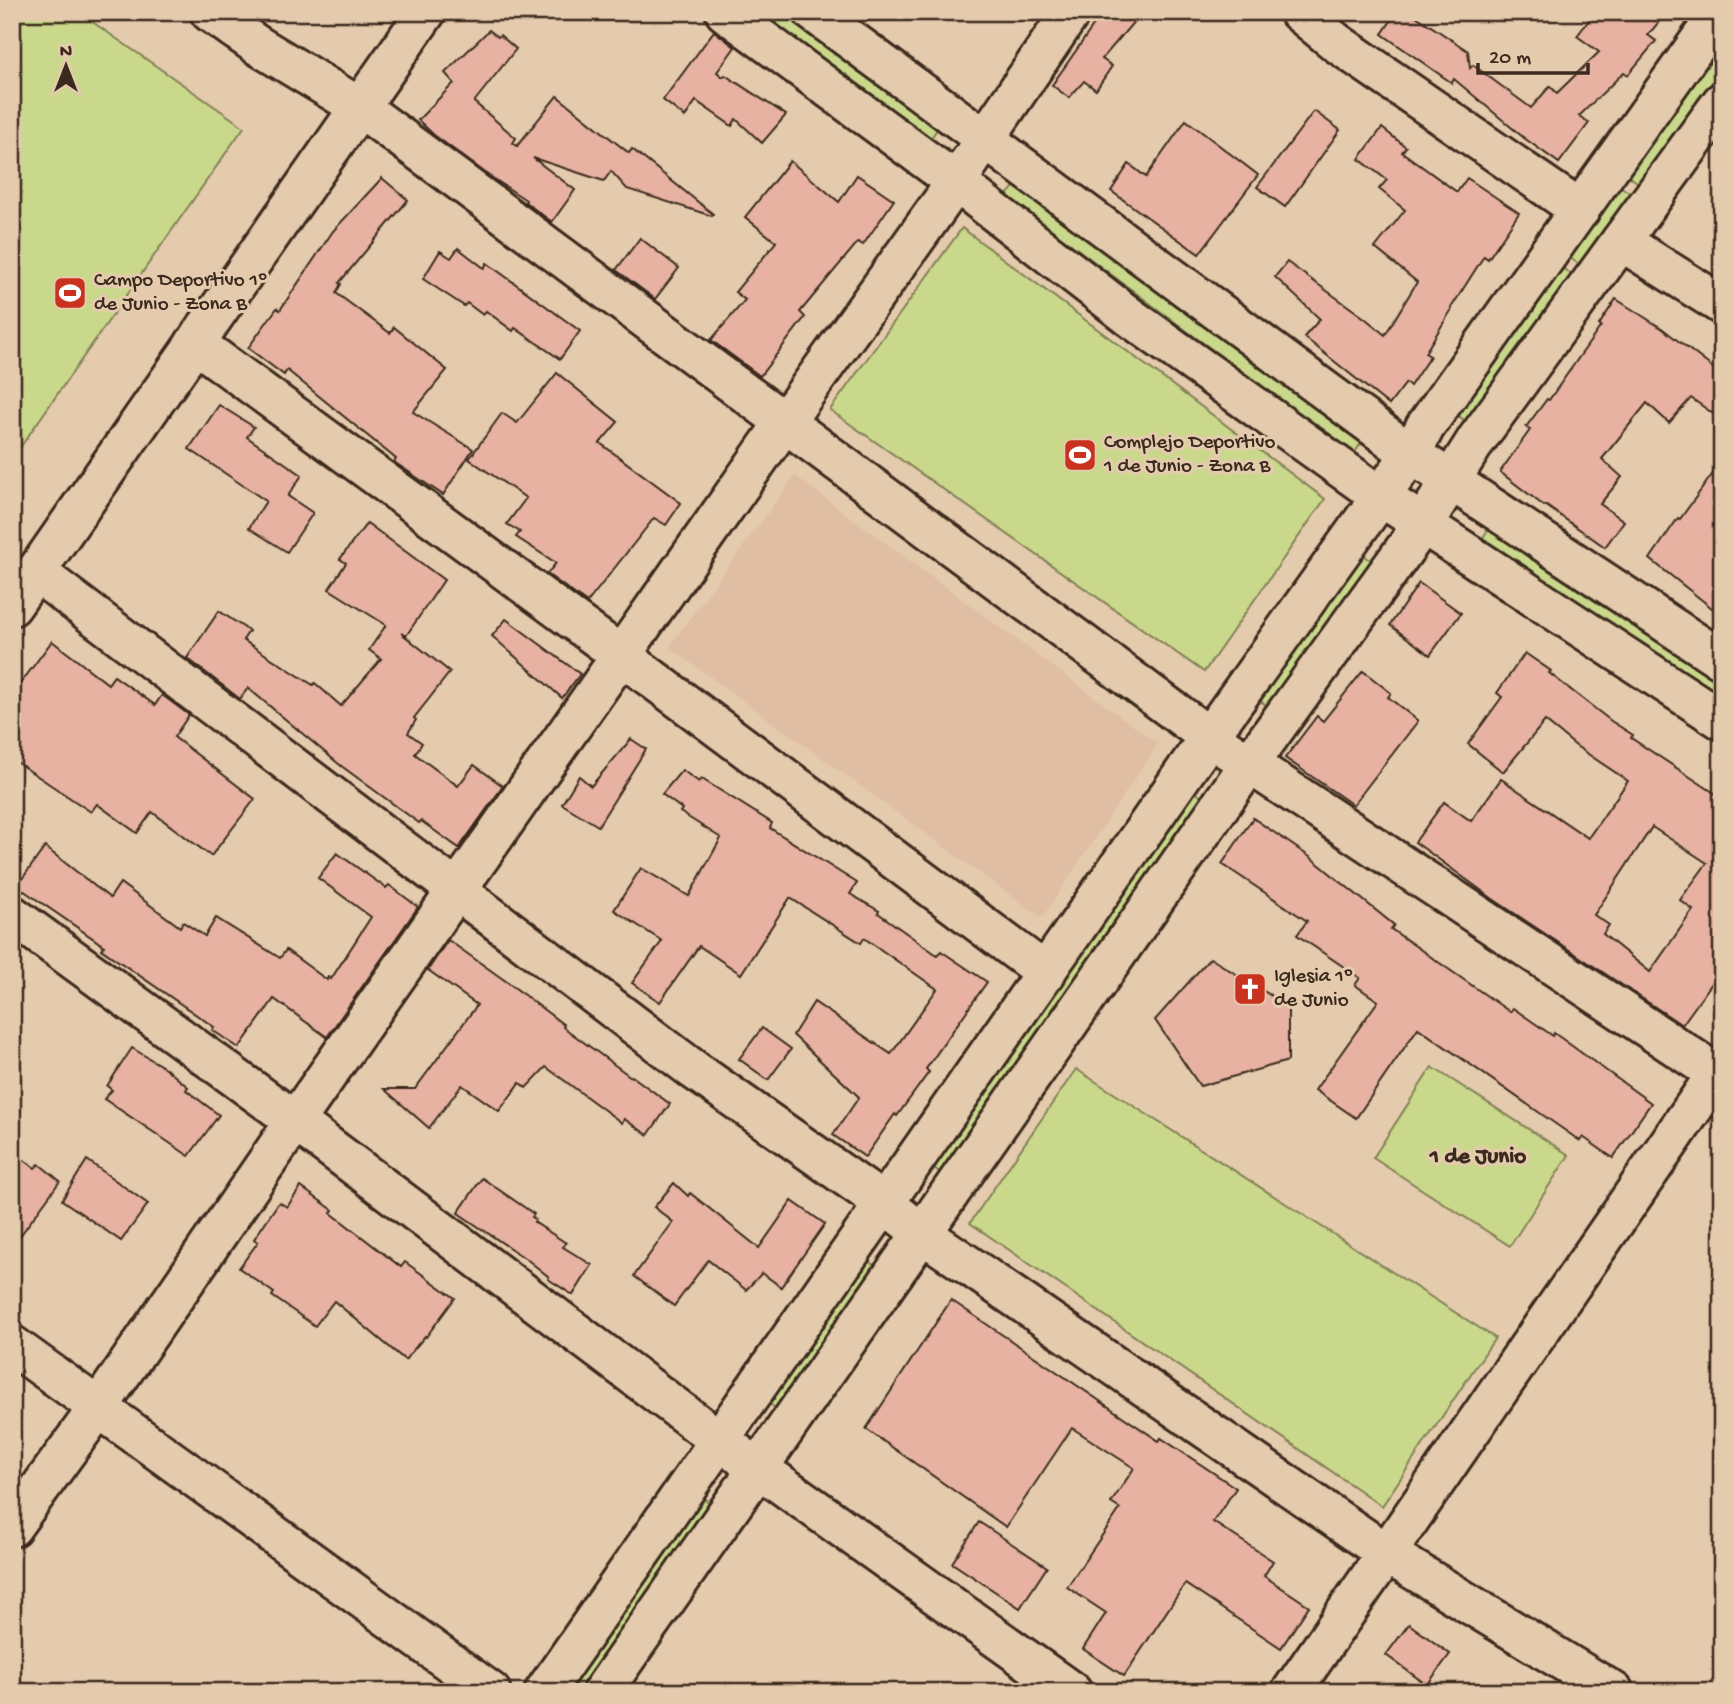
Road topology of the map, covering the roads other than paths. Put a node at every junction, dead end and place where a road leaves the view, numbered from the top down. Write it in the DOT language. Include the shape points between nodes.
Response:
graph roads {
  1 [pos="210,12"];
  2 [pos="426,12"];
  3 [pos="725,12"];
  4 [pos="813,12"];
  5 [pos="1072,12"];
  6 [pos="1299,12"];
  7 [pos="1720,12"];
  8 [pos="1722,102"];
  9 [pos="361,108"];
  10 [pos="985,139"];
  11 [pos="956,181"];
  12 [pos="1580,210"];
  13 [pos="1620,241"];
  14 [pos="1722,305"];
  15 [pos="195,343"];
  16 [pos="784,423"];
  17 [pos="1411,454"];
  18 [pos="1451,480"];
  19 [pos="1380,496"];
  20 [pos="1423,524"];
  21 [pos="36,572"];
  22 [pos="12,606"];
  23 [pos="622,656"];
  24 [pos="1722,660"];
  25 [pos="1722,720"];
  26 [pos="1209,737"];
  27 [pos="1250,764"];
  28 [pos="457,889"];
  29 [pos="12,915"];
  30 [pos="1046,972"];
  31 [pos="1719,1070"];
  32 [pos="295,1121"];
  33 [pos="884,1204"];
  34 [pos="923,1234"];
  35 [pos="12,1345"];
  36 [pos="98,1408"];
  37 [pos="719,1440"];
  38 [pos="761,1467"];
  39 [pos="12,1527"];
  40 [pos="1386,1553"];
  41 [pos="491,1692"];
  42 [pos="544,1692"];
  43 [pos="602,1692"];
  44 [pos="1072,1692"];
  45 [pos="1291,1692"];
  46 [pos="1614,1692"];
  1 -- 9 [label="street"];
  2 -- 9 [label="street"];
  3 -- 11 [label="street"];
  4 -- 10 [label="street"];
  5 -- 10 [label="street"];
  6 -- 12 [label="street"];
  7 -- 12 [label="street"];
  8 -- 13 [label="street"];
  9 -- 15 [label="street"];
  9 -- 16 [label="street"];
  10 -- 11 [label="street"];
  10 -- 17 [label="street"];
  11 -- 16 [label="street"];
  11 -- 19 [label="street" via="1130,317"];
  12 -- 17 [label="street" via="1425,427"];
  13 -- 14 [label="street"];
  13 -- 18 [label="street"];
  15 -- 21 [label="street"];
  15 -- 23 [label="street"];
  16 -- 23 [label="street"];
  16 -- 26 [label="street"];
  17 -- 18 [label="street"];
  17 -- 19 [label="street"];
  18 -- 20 [label="street"];
  18 -- 24 [label="street"];
  19 -- 20 [label="street"];
  19 -- 26 [label="street"];
  20 -- 25 [label="street"];
  20 -- 27 [label="street"];
  21 -- 22 [label="street"];
  21 -- 28 [label="street"];
  23 -- 28 [label="street"];
  23 -- 30 [label="street"];
  26 -- 27 [label="street"];
  26 -- 30 [label="street"];
  27 -- 31 [label="street"];
  27 -- 34 [label="street"];
  28 -- 32 [label="street"];
  28 -- 33 [label="street" via="694,1070"];
  29 -- 32 [label="street"];
  30 -- 33 [label="street"];
  31 -- 40 [label="street"];
  32 -- 36 [label="street"];
  32 -- 37 [label="street"];
  33 -- 34 [label="street"];
  33 -- 37 [label="street"];
  34 -- 38 [label="street"];
  34 -- 40 [label="street"];
  35 -- 36 [label="street"];
  36 -- 39 [label="street"];
  36 -- 41 [label="street"];
  37 -- 38 [label="street"];
  37 -- 42 [label="street"];
  38 -- 43 [label="street"];
  38 -- 44 [label="street"];
  40 -- 45 [label="street"];
  40 -- 46 [label="street"];
}
